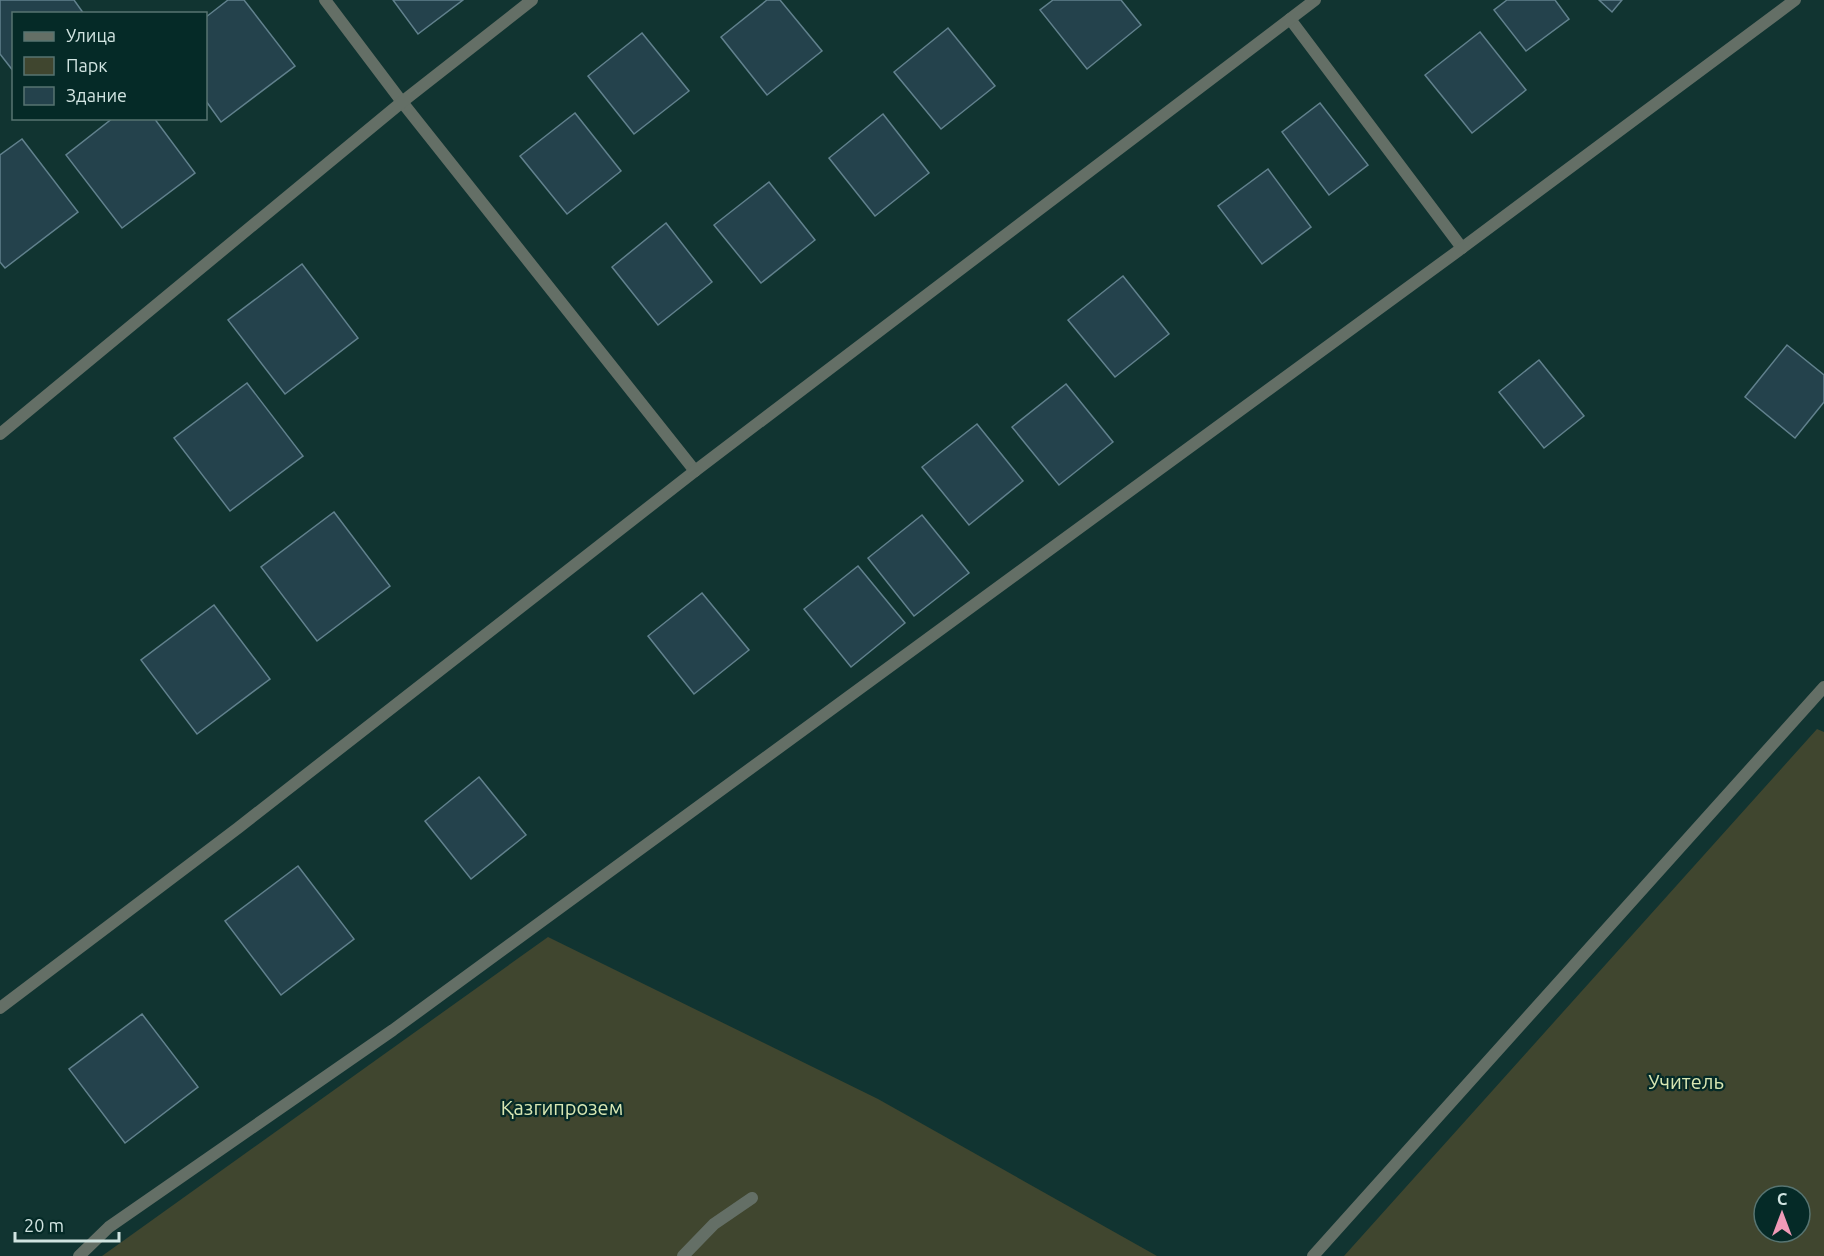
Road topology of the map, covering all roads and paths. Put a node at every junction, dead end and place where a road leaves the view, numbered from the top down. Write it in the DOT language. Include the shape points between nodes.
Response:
graph roads {
  1 [pos="325,0"];
  2 [pos="532,0"];
  3 [pos="1315,0"];
  4 [pos="1796,0"];
  5 [pos="1290,19"];
  6 [pos="402,102"];
  7 [pos="1462,248"];
  8 [pos="0,434"];
  9 [pos="695,471"];
  10 [pos="1824,687"];
  11 [pos="0,1008"];
  12 [pos="752,1198"];
  13 [pos="79,1256"];
  14 [pos="683,1256"];
  15 [pos="1313,1256"];
  1 -- 6 [label="street"];
  2 -- 6 [label="street"];
  3 -- 5 [label="street"];
  4 -- 7 [label="street"];
  5 -- 7 [label="street"];
  5 -- 9 [label="street"];
  6 -- 8 [label="street"];
  6 -- 9 [label="street"];
  7 -- 13 [label="street" via="393,1030 109,1227"];
  9 -- 11 [label="street" via="238,828"];
  10 -- 15 [label="street"];
  12 -- 14 [label="street" via="714,1224"];
}
